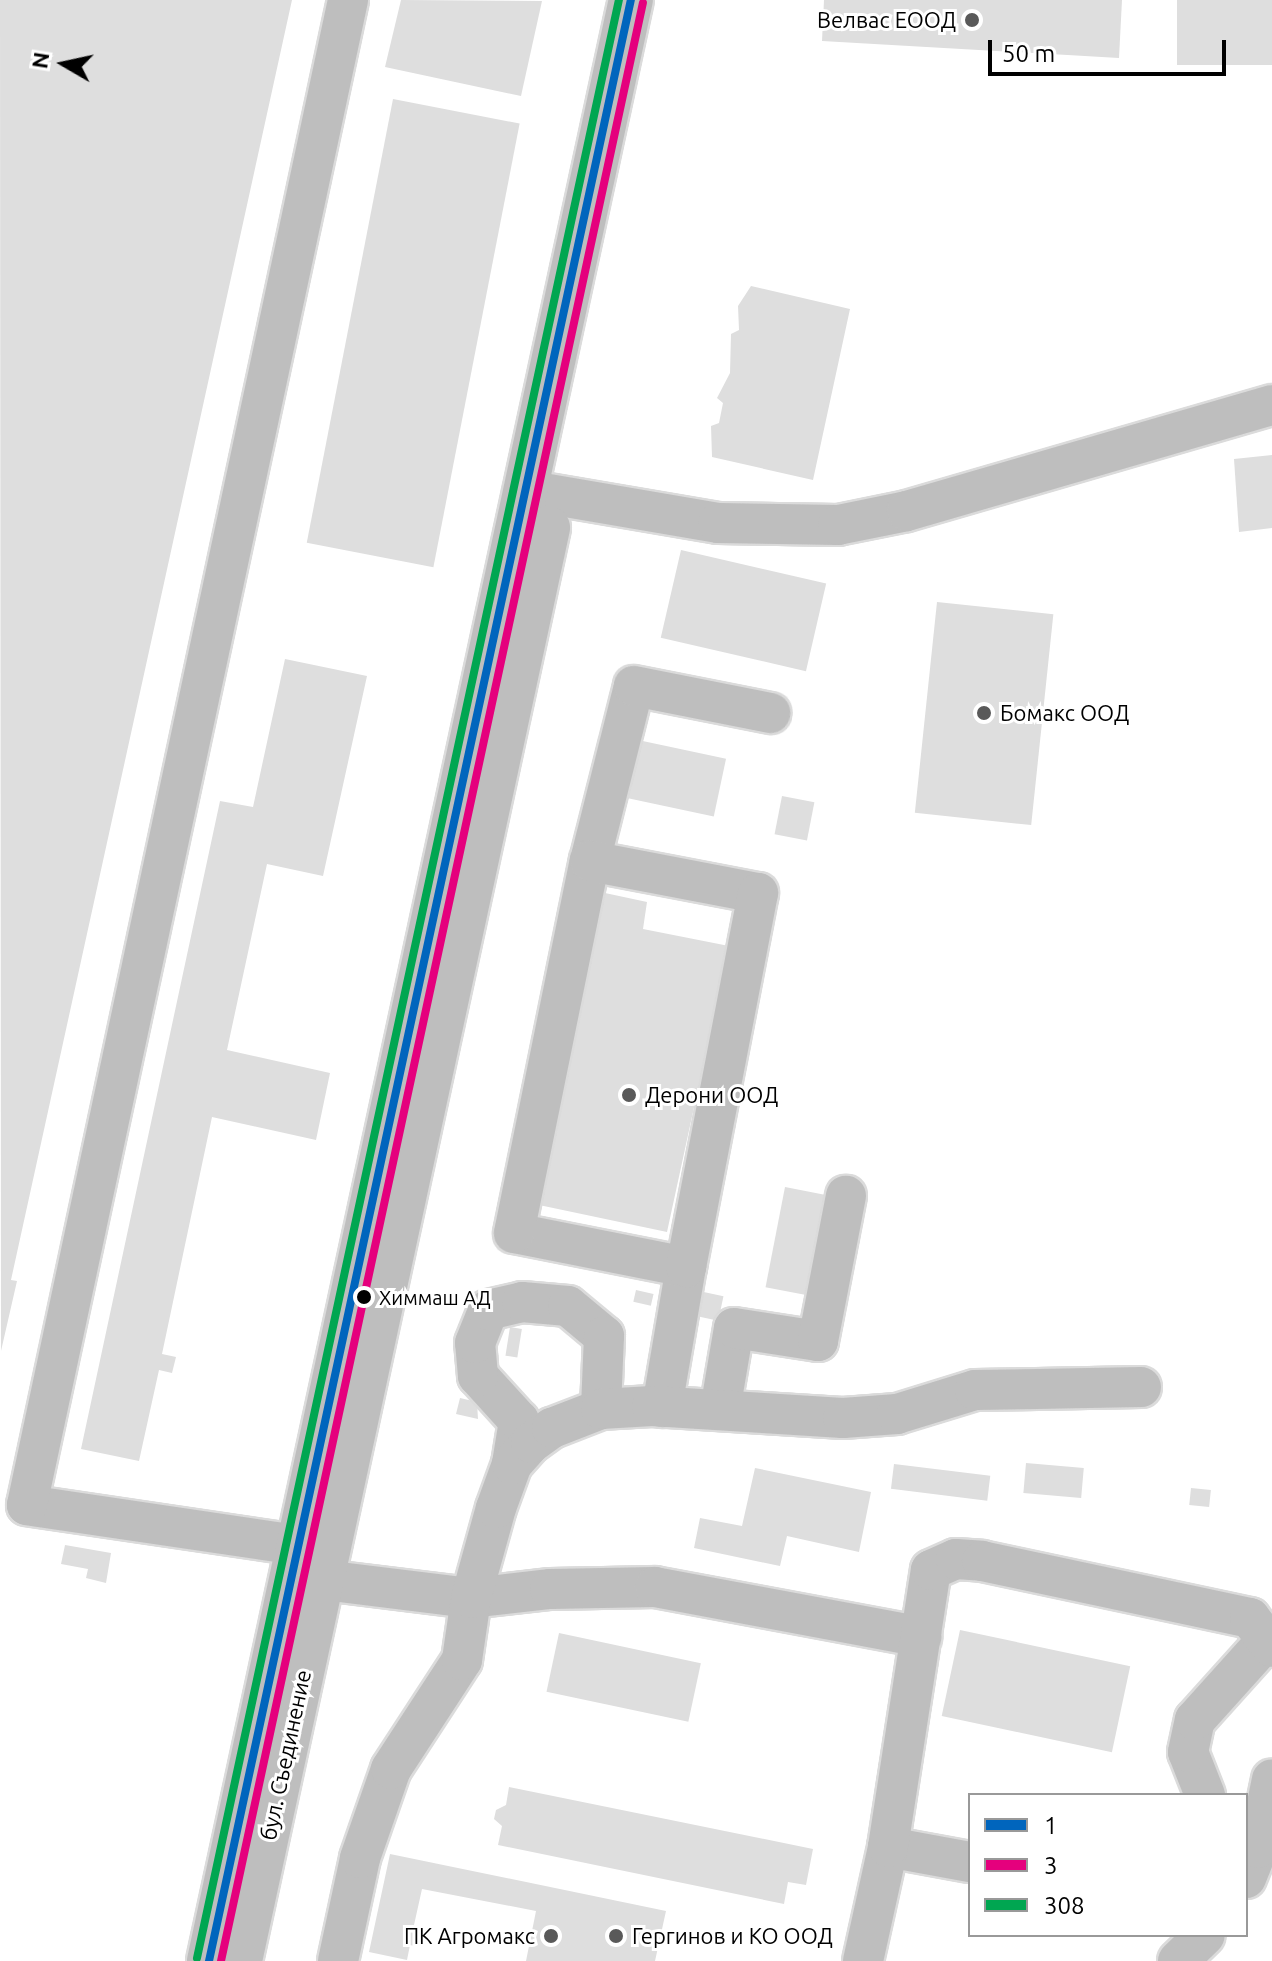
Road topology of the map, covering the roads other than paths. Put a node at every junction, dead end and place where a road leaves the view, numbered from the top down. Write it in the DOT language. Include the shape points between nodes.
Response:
graph roads {
  1 [pos="348,0"];
  2 [pos="631,0"];
  3 [pos="661,0"];
  4 [pos="1272,405"];
  5 [pos="540,492"];
  6 [pos="770,713"];
  7 [pos="590,861"];
  8 [pos="846,1196"];
  9 [pos="686,1267"];
  10 [pos="1141,1387"];
  11 [pos="662,1407"];
  12 [pos="601,1409"];
  13 [pos="720,1410"];
  14 [pos="512,1464"];
  15 [pos="303,1567"];
  16 [pos="471,1598"];
  17 [pos="921,1637"];
  18 [pos="1270,1643"];
  19 [pos="1272,1779"];
  20 [pos="1204,1793"];
  21 [pos="888,1847"];
  22 [pos="968,1862"];
  23 [pos="1248,1873"];
  24 [pos="1203,1937"];
  25 [pos="209,1961"];
  26 [pos="240,1961"];
  27 [pos="338,1961"];
  28 [pos="863,1961"];
  29 [pos="1178,1961"];
  1 -- 15 [label="lane" via="27,1505"];
  2 -- 5 [label="main road, бул. Съединение"];
  3 -- 5 [label="main road, бул. Съединение"];
  4 -- 5 [label="lane" via="907,511 838,525 718,523"];
  5 -- 15 [label="main road, бул. Съединение"];
  6 -- 7 [label="lane" via="634,686"];
  7 -- 9 [label="lane" via="758,893"];
  7 -- 9 [label="lane" via="514,1233"];
  8 -- 13 [label="lane" via="818,1341 734,1328"];
  9 -- 11 [label="lane"];
  10 -- 13 [label="lane" via="975,1390 897,1414 843,1418"];
  11 -- 12 [label="lane"];
  11 -- 13 [label="lane"];
  12 -- 14 [label="lane" via="552,1428"];
  12 -- 14 [label="lane" via="604,1336 568,1306 522,1302 488,1310 475,1343 478,1376 519,1421"];
  14 -- 16 [label="lane"];
  15 -- 16 [label="lane"];
  15 -- 25 [label="main road, бул. Съединение"];
  15 -- 26 [label="main road, бул. Съединение"];
  16 -- 17 [label="lane" via="550,1589 655,1587"];
  16 -- 27 [label="lane" via="462,1660 391,1769 360,1858"];
  17 -- 18 [label="lane" via="931,1570 956,1559 1250,1618"];
  17 -- 21 [label="lane"];
  18 -- 20 [label="lane" via="1195,1720 1188,1752"];
  19 -- 23 [label="lane"];
  21 -- 22 [label="lane"];
  21 -- 28 [label="lane"];
  24 -- 29 [label="lane"];
}
